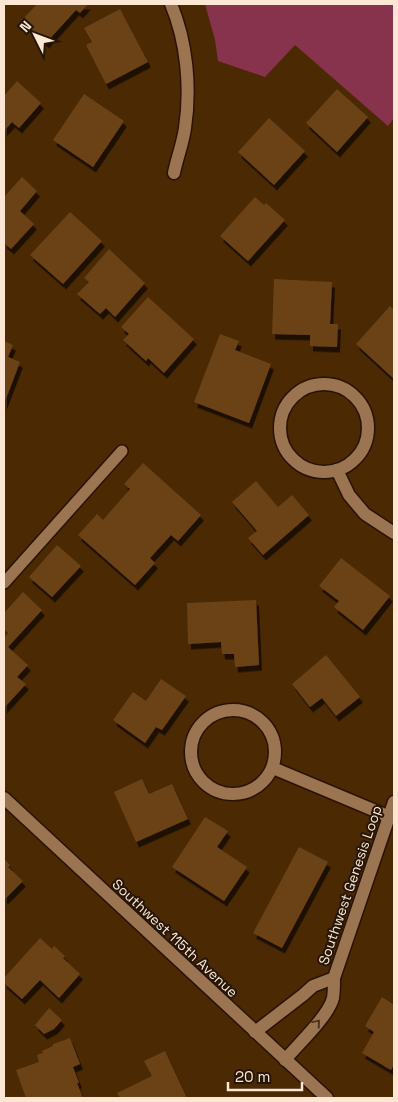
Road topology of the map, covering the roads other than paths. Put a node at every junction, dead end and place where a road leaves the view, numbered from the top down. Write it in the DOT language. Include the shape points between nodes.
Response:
graph roads {
  1 [pos="171,4"];
  2 [pos="174,173"];
  3 [pos="122,451"];
  4 [pos="337,470"];
  5 [pos="394,534"];
  6 [pos="4,583"];
  7 [pos="273,768"];
  8 [pos="4,798"];
  9 [pos="394,802"];
  10 [pos="390,817"];
  11 [pos="334,978"];
  12 [pos="255,1032"];
  13 [pos="285,1060"];
  14 [pos="327,1098"];
  1 -- 2 [label="street" via="185,51 188,82 185,129"];
  3 -- 6 [label="lane"];
  4 -- 4 [label="street" via="352,462 364,448 368,429 365,409 355,396 340,386 324,383 307,386 292,396 283,410 279,425 282,442 302,467 317,472"];
  4 -- 5 [label="street" via="349,494 365,514"];
  7 -- 7 [label="street" via="276,753 274,737 266,723 252,713 236,709 221,711 207,718 194,734 190,751 193,767 203,782 218,792 232,795 250,791 263,782"];
  7 -- 10 [label="street"];
  8 -- 12 [label="street, Southwest 115th Avenue"];
  9 -- 10 [label="street, Southwest Genesis Loop"];
  10 -- 11 [label="street, Southwest Genesis Loop"];
  11 -- 12 [label="street, Southwest Genesis Loop" via="313,986"];
  13 -- 11 [label="street, Southwest Genesis Loop, one-way" via="329,1007"];
  12 -- 13 [label="street, Southwest 115th Avenue"];
  13 -- 14 [label="street, Southwest 115th Avenue"];
}
